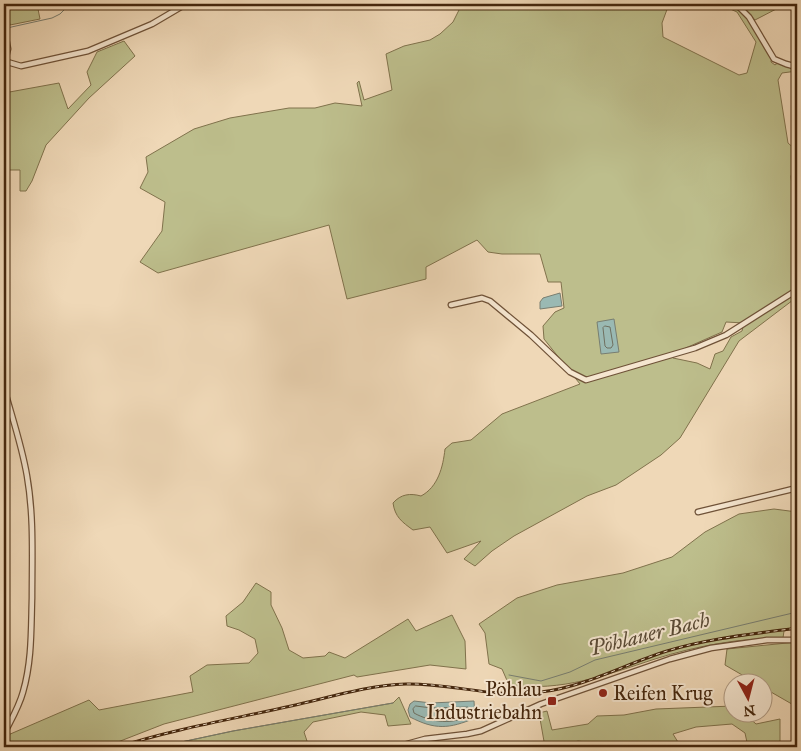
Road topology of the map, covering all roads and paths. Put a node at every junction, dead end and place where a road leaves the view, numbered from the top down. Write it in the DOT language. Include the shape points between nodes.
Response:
graph roads {
  1 [pos="186,4"];
  2 [pos="736,4"];
  3 [pos="4,29"];
  4 [pos="4,61"];
  5 [pos="797,67"];
  6 [pos="797,290"];
  7 [pos="451,304"];
  8 [pos="4,388"];
  9 [pos="797,488"];
  10 [pos="698,512"];
  11 [pos="797,640"];
  12 [pos="4,734"];
  13 [pos="396,747"];
  1 -- 4 [label="street" via="152,24 88,51 21,66"];
  2 -- 5 [label="street" via="749,17 774,59"];
  3 -- 4 [label="street" via="8,49"];
  6 -- 7 [label="street" via="726,334 695,348 586,380 570,372 490,301 482,298"];
  8 -- 12 [label="street" via="27,474 32,564 28,671 23,694"];
  9 -- 10 [label="street"];
  11 -- 13 [label="street" via="767,640 711,648 542,704 481,731"];
}
